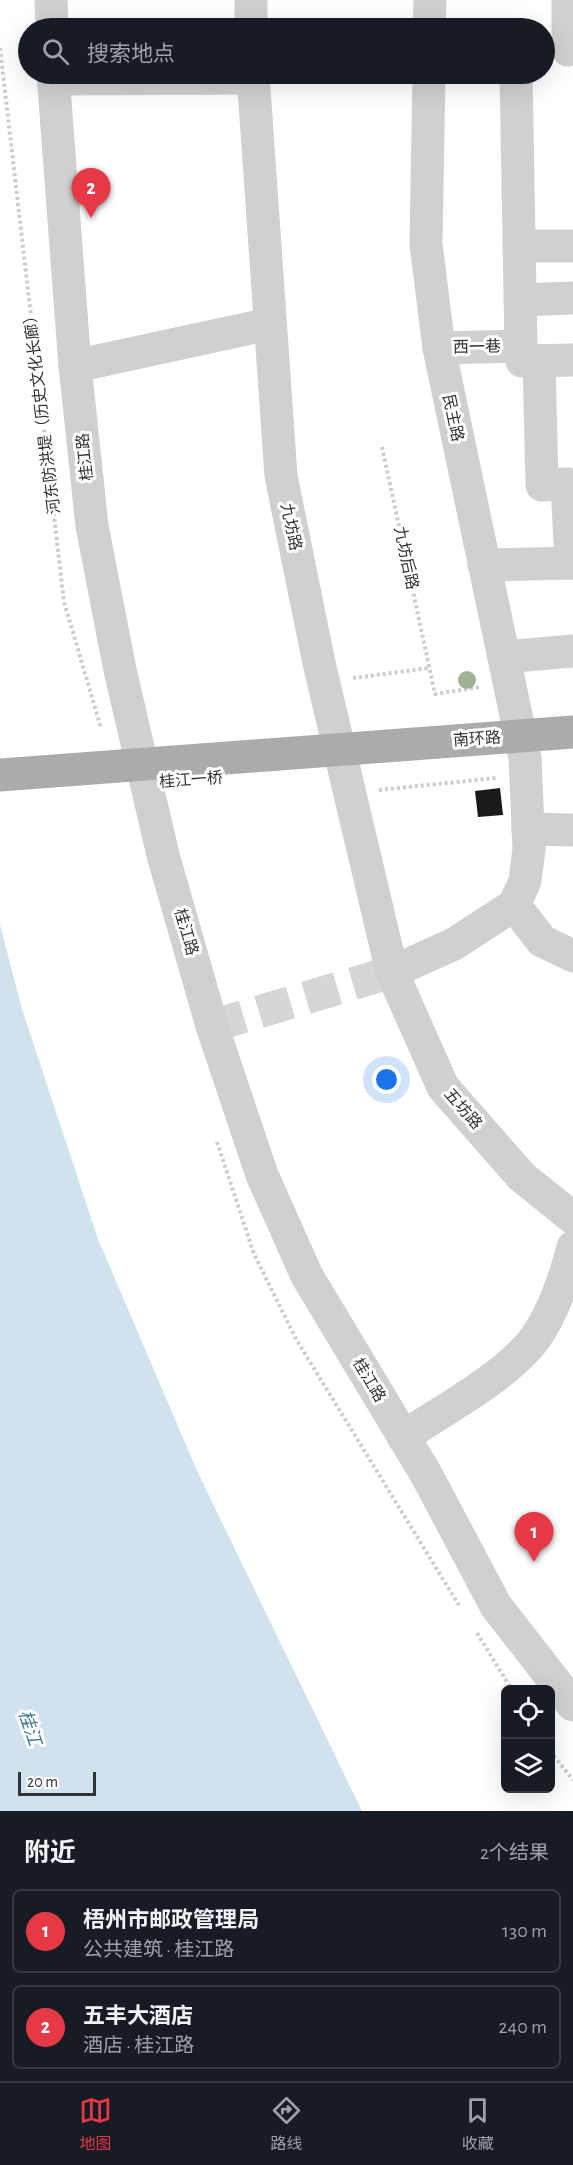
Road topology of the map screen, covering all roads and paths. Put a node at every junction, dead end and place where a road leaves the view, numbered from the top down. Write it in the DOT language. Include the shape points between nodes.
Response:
graph roads {
  1 [pos="51,0"];
  2 [pos="568,0"];
  3 [pos="430,16"];
  4 [pos="251,17"];
  5 [pos="52,18"];
  6 [pos="0,48"];
  7 [pos="568,50"];
  8 [pos="54,84"];
  9 [pos="254,84"];
  10 [pos="429,84"];
  11 [pos="516,84"];
  12 [pos="519,246"];
  13 [pos="573,246"];
  14 [pos="573,298"];
  15 [pos="520,300"];
  16 [pos="269,324"];
  17 [pos="439,348"];
  18 [pos="530,354"];
  19 [pos="573,360"];
  20 [pos="75,366"];
  21 [pos="382,447"];
  22 [pos="572,563"];
  23 [pos="484,565"];
  24 [pos="573,651"];
  25 [pos="429,668"];
  26 [pos="506,670"];
  27 [pos="323,681"];
  28 [pos="573,732"];
  29 [pos="573,755"];
  30 [pos="381,756"];
  31 [pos="524,756"];
  32 [pos="115,767"];
  33 [pos="0,776"];
  34 [pos="348,792"];
  35 [pos="0,795"];
  36 [pos="528,829"];
  37 [pos="573,830"];
  38 [pos="514,904"];
  39 [pos="573,956"];
  40 [pos="392,972"];
  41 [pos="573,1218"];
  42 [pos="573,1247"];
  43 [pos="403,1437"];
  44 [pos="573,1705"];
  45 [pos="555,1757"];
  46 [pos="573,1780"];
  1 -- 5 [label="street"];
  2 -- 7 [label="street"];
  3 -- 4 [label="path"];
  6 -- 32 [label="path, 河东防洪堤（历史文化长廊）" via="64,602 88,692"];
  8 -- 20 [label="street, 桂江路"];
  9 -- 16 [label="street, 九坊路"];
  10 -- 17 [label="street, 民主路" via="426,244"];
  11 -- 12 [label="street"];
  12 -- 13 [label="street"];
  12 -- 15 [label="street"];
  14 -- 15 [label="street"];
  15 -- 18 [label="street"];
  16 -- 20 [label="street"];
  16 -- 27 [label="street, 九坊路" via="281,476"];
  17 -- 18 [label="street, 西一巷"];
  17 -- 23 [label="street, 民主路"];
  18 -- 19 [label="street, 西一巷"];
  18 -- 22 [label="street" via="542,485 567,484"];
  20 -- 43 [label="street, 桂江路" via="92,526 120,670 163,855 212,1026 262,1175 307,1276"];
  21 -- 25 [label="path, 九坊后路"];
  22 -- 23 [label="street"];
  23 -- 26 [label="street, 民主路"];
  24 -- 26 [label="street"];
  25 -- 26 [label="path, 九坊后路" via="435,694"];
  25 -- 27 [label="path"];
  26 -- 31 [label="street, 民主路"];
  27 -- 34 [label="street, 九坊路"];
  28 -- 31 [label="main road, 南环路"];
  29 -- 31 [label="main road, 南环路"];
  30 -- 31 [label="main road, 南环路"];
  30 -- 32 [label="main road, 桂江一桥"];
  30 -- 35 [label="main road, 桂江一桥"];
  31 -- 34 [label="path"];
  31 -- 36 [label="street, 民主路"];
  32 -- 33 [label="main road, 桂江一桥"];
  34 -- 40 [label="street, 九坊路"];
  36 -- 37 [label="street"];
  36 -- 38 [label="street, 民主路" via="528,865"];
  38 -- 39 [label="street" via="542,941"];
  38 -- 40 [label="street" via="454,944"];
  40 -- 41 [label="street, 五坊路" via="442,1087 522,1177"];
  42 -- 43 [label="street" via="549,1315 519,1357"];
  43 -- 44 [label="street, 桂江路" via="496,1606"];
  45 -- 46 [label="path"];
}
